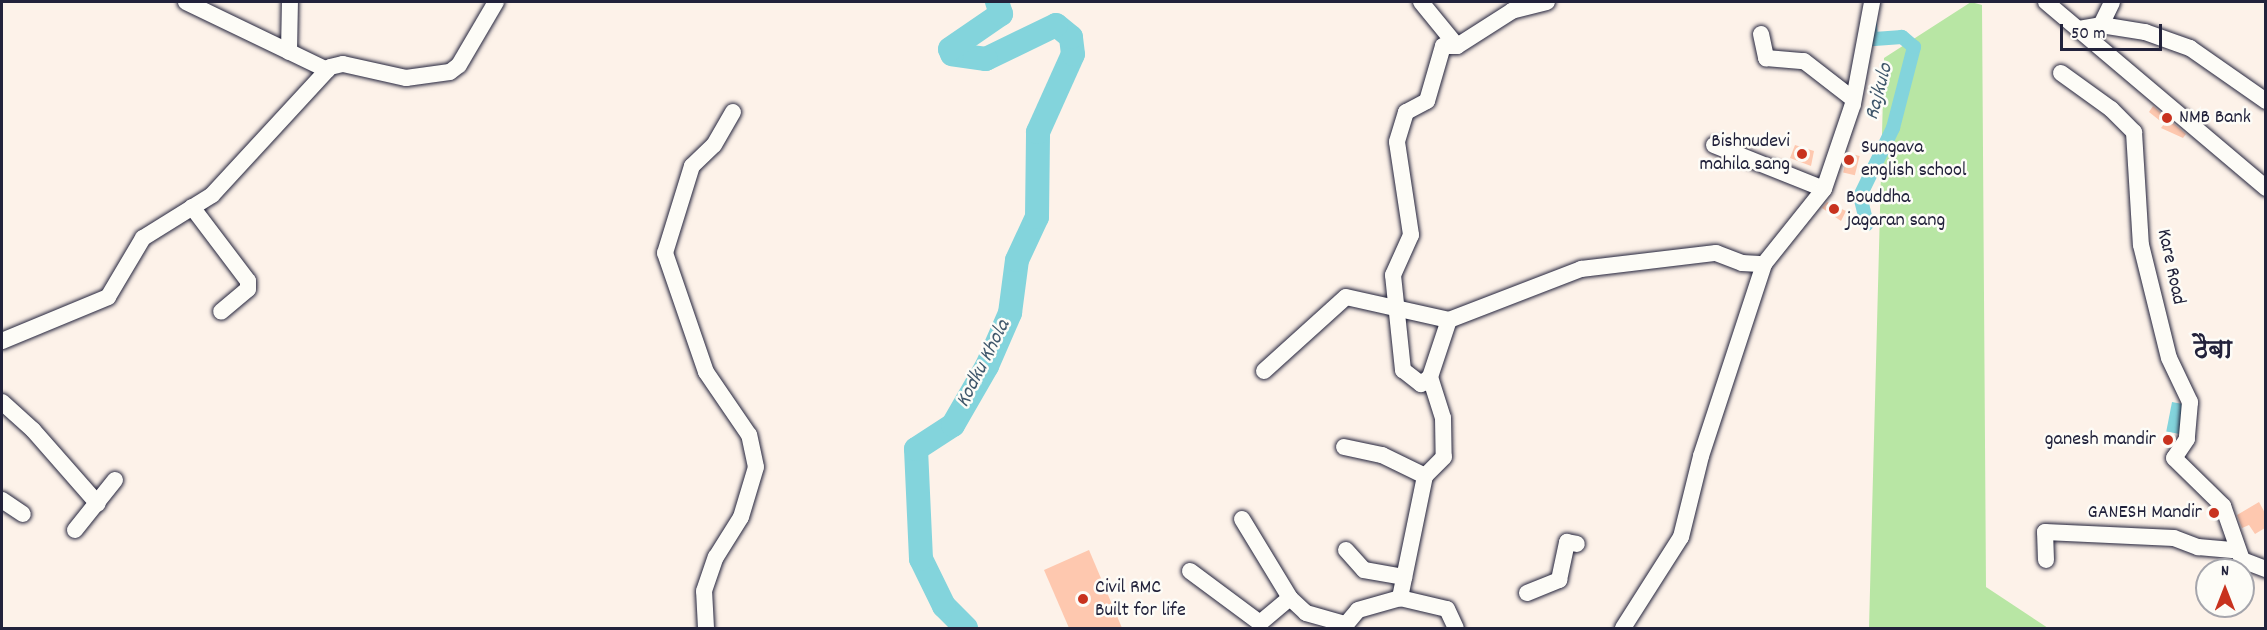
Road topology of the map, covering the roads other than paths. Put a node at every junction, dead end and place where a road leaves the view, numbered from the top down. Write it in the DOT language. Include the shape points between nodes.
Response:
graph roads {
  1 [pos="186,2"];
  2 [pos="290,2"];
  3 [pos="496,2"];
  4 [pos="1421,2"];
  5 [pos="1872,2"];
  6 [pos="2046,2"];
  7 [pos="2112,2"];
  8 [pos="1533,3"];
  9 [pos="2101,25"];
  10 [pos="2079,29"];
  11 [pos="1761,34"];
  12 [pos="1457,46"];
  13 [pos="289,52"];
  14 [pos="327,70"];
  15 [pos="2061,73"];
  16 [pos="1853,99"];
  17 [pos="2265,101"];
  18 [pos="733,112"];
  19 [pos="1714,145"];
  20 [pos="2265,188"];
  21 [pos="1824,189"];
  22 [pos="192,207"];
  23 [pos="1764,264"];
  24 [pos="1394,311"];
  25 [pos="221,312"];
  26 [pos="1449,320"];
  27 [pos="2,341"];
  28 [pos="1264,371"];
  29 [pos="1430,377"];
  30 [pos="2,402"];
  31 [pos="1344,447"];
  32 [pos="1425,476"];
  33 [pos="115,480"];
  34 [pos="2,500"];
  35 [pos="98,504"];
  36 [pos="23,514"];
  37 [pos="1242,519"];
  38 [pos="75,530"];
  39 [pos="1576,544"];
  40 [pos="1346,550"];
  41 [pos="2235,550"];
  42 [pos="2046,560"];
  43 [pos="2265,569"];
  44 [pos="1190,571"];
  45 [pos="1404,578"];
  46 [pos="1527,594"];
  47 [pos="1290,598"];
  48 [pos="1400,598"];
  49 [pos="1344,626"];
  50 [pos="706,628"];
  51 [pos="1456,628"];
  52 [pos="1623,628"];
  1 -- 13 [label="street"];
  2 -- 13 [label="street"];
  3 -- 14 [label="street" via="459,65 450,72 406,78 343,64"];
  4 -- 12 [label="street"];
  5 -- 16 [label="street"];
  6 -- 10 [label="street"];
  7 -- 9 [label="street"];
  8 -- 12 [label="street" via="1512,11"];
  9 -- 10 [label="street"];
  9 -- 17 [label="street" via="2145,32 2190,48"];
  10 -- 20 [label="street"];
  11 -- 16 [label="street" via="1766,58 1804,61"];
  12 -- 24 [label="street" via="1443,46 1427,101 1406,112 1397,142 1411,235 1393,275"];
  13 -- 14 [label="street"];
  14 -- 22 [label="street" via="266,141 212,195"];
  15 -- 41 [label="street, Kare Road" via="2111,109 2133,132 2140,245 2169,358 2190,402 2187,439 2174,458 2223,506"];
  16 -- 21 [label="street"];
  18 -- 50 [label="street" via="714,145 693,166 665,253 706,372 748,435 756,467 741,517 716,557 704,591"];
  19 -- 21 [label="street"];
  21 -- 23 [label="street"];
  22 -- 25 [label="street" via="248,281 248,289"];
  22 -- 27 [label="street" via="143,238 118,286 103,301"];
  23 -- 26 [label="street" via="1742,263 1716,252 1581,268"];
  23 -- 52 [label="street" via="1701,456 1681,537"];
  24 -- 26 [label="street"];
  24 -- 28 [label="street" via="1382,303 1346,297"];
  24 -- 29 [label="street" via="1403,370 1421,384"];
  26 -- 29 [label="street"];
  29 -- 32 [label="street" via="1443,418 1444,457"];
  30 -- 35 [label="street" via="33,430"];
  31 -- 32 [label="street" via="1382,455"];
  32 -- 45 [label="street"];
  33 -- 35 [label="street"];
  34 -- 36 [label="street"];
  35 -- 38 [label="street"];
  37 -- 47 [label="street"];
  39 -- 46 [label="street" via="1567,542 1559,580"];
  40 -- 45 [label="street" via="1364,570"];
  41 -- 42 [label="street" via="2198,548 2174,538 2045,532"];
  41 -- 43 [label="street" via="2242,560"];
  44 -- 47 [label="street" via="1260,623"];
  45 -- 48 [label="street"];
  47 -- 49 [label="street" via="1306,613"];
  48 -- 49 [label="street" via="1385,606 1358,610"];
  48 -- 51 [label="street" via="1447,609"];
}
